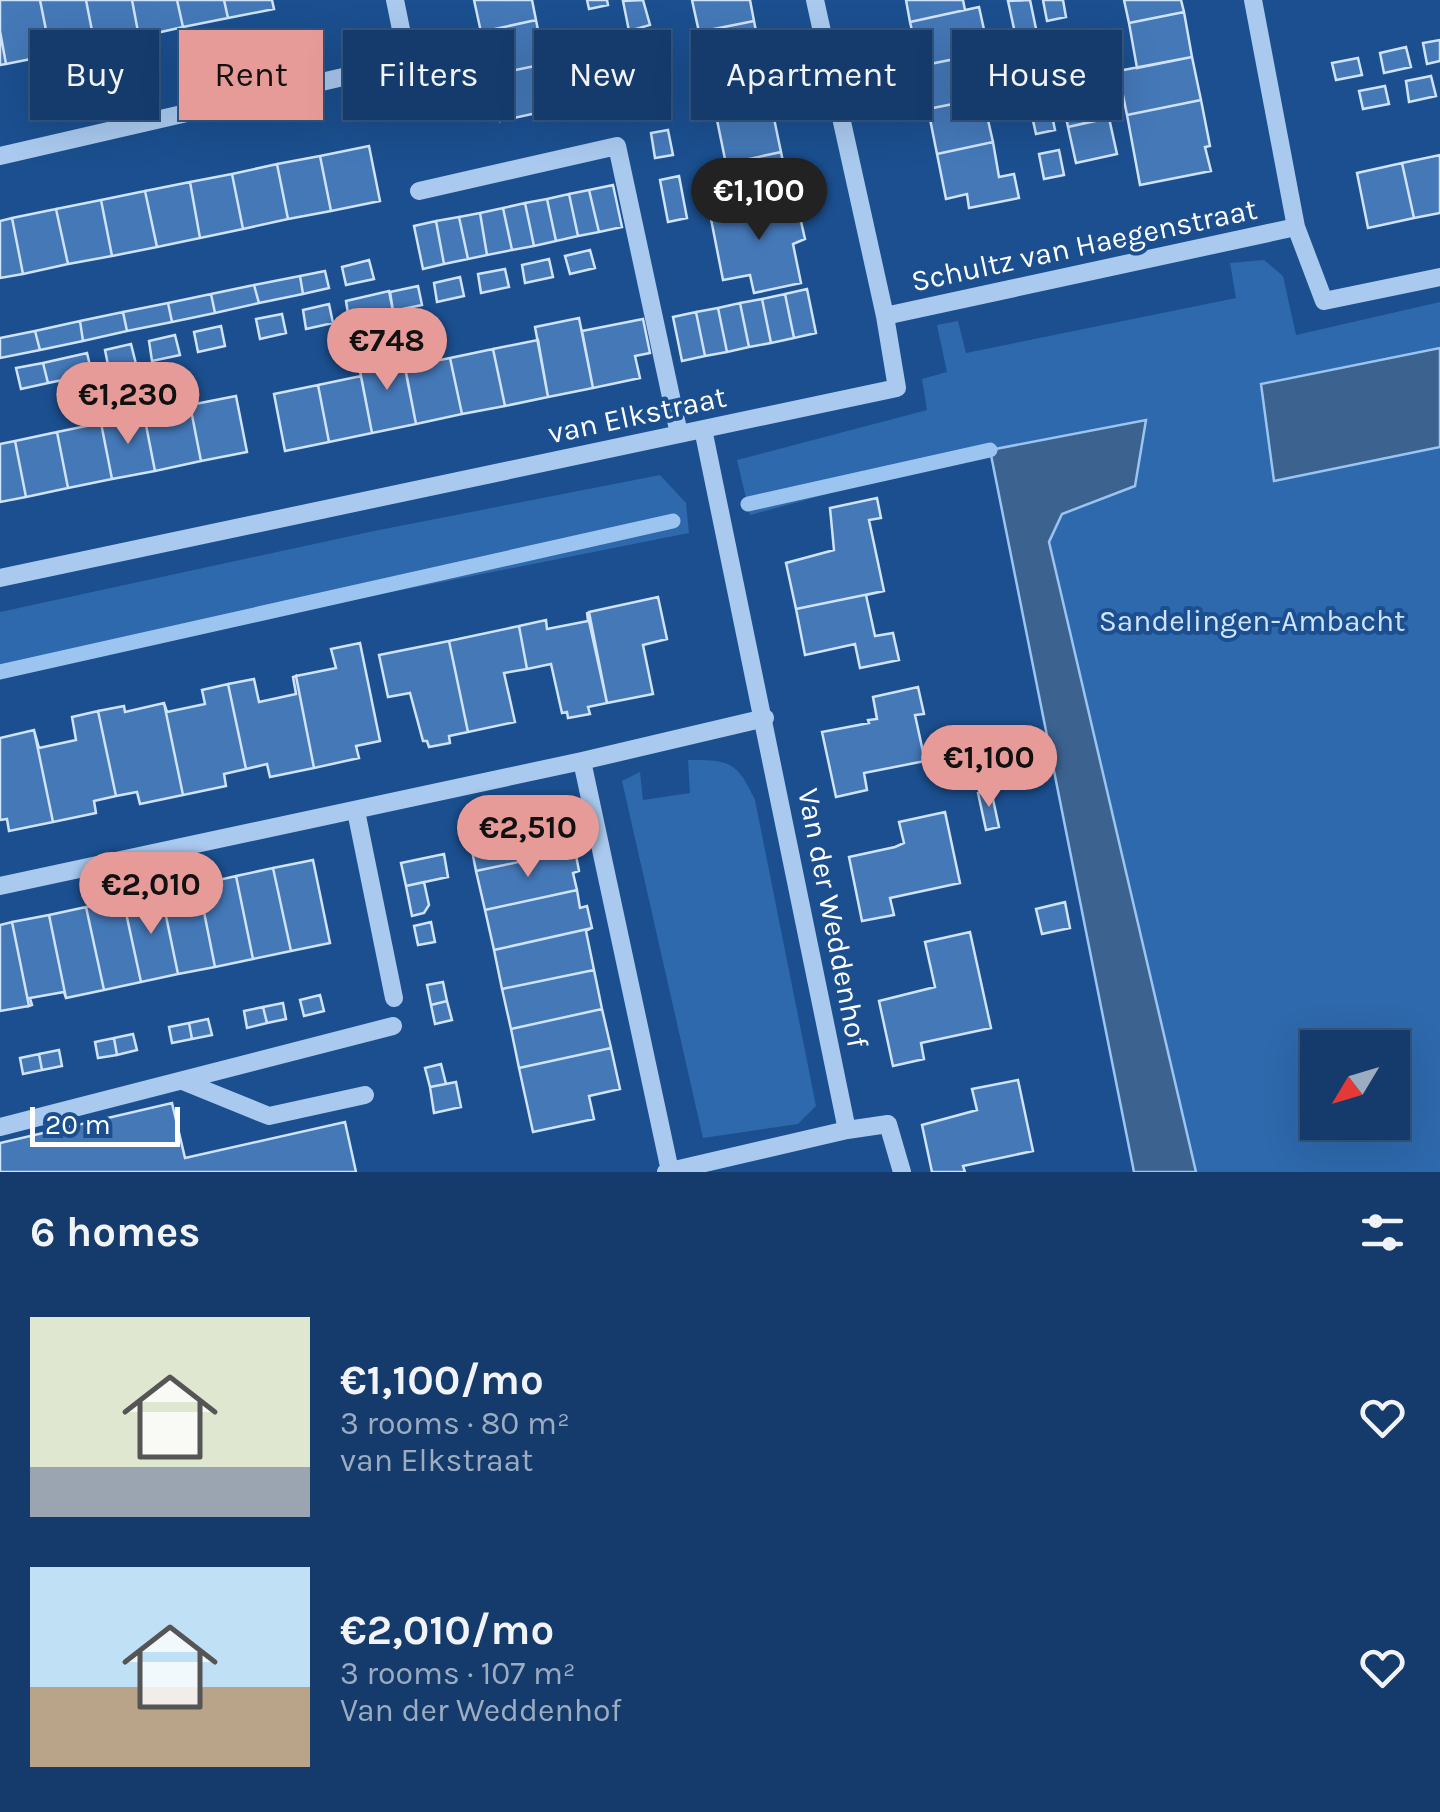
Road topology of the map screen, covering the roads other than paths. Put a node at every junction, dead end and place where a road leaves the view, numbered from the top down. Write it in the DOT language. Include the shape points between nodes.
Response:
graph roads {
  1 [pos="395,0"];
  2 [pos="815,0"];
  3 [pos="1253,0"];
  4 [pos="0,156"];
  5 [pos="419,191"];
  6 [pos="1296,227"];
  7 [pos="1440,277"];
  8 [pos="885,316"];
  9 [pos="702,429"];
  10 [pos="679,434"];
  11 [pos="0,578"];
  12 [pos="765,718"];
  13 [pos="582,762"];
  14 [pos="356,811"];
  15 [pos="0,886"];
  16 [pos="394,998"];
  17 [pos="393,1026"];
  18 [pos="185,1082"];
  19 [pos="366,1096"];
  20 [pos="0,1127"];
  21 [pos="848,1130"];
  22 [pos="668,1172"];
  23 [pos="902,1172"];
  1 -- 4 [label="street" via="404,44 391,66"];
  2 -- 8 [label="street, van Elkstraat"];
  3 -- 6 [label="street, Schultz van Haegenstraat"];
  5 -- 10 [label="street" via="617,146"];
  6 -- 7 [label="street, Schultz van Haegenstraat" via="1324,301"];
  6 -- 8 [label="street, Schultz van Haegenstraat"];
  8 -- 9 [label="street, van Elkstraat" via="897,388"];
  9 -- 10 [label="street, van Elkstraat"];
  9 -- 12 [label="street, Van der Weddenhof"];
  10 -- 11 [label="street, van Elkstraat"];
  12 -- 13 [label="street"];
  12 -- 21 [label="street, Van der Weddenhof"];
  13 -- 14 [label="street"];
  13 -- 22 [label="street"];
  14 -- 15 [label="street"];
  14 -- 16 [label="street"];
  17 -- 18 [label="street"];
  18 -- 19 [label="street" via="269,1116"];
  18 -- 20 [label="street"];
  21 -- 22 [label="street"];
  21 -- 23 [label="street" via="888,1124"];
}
